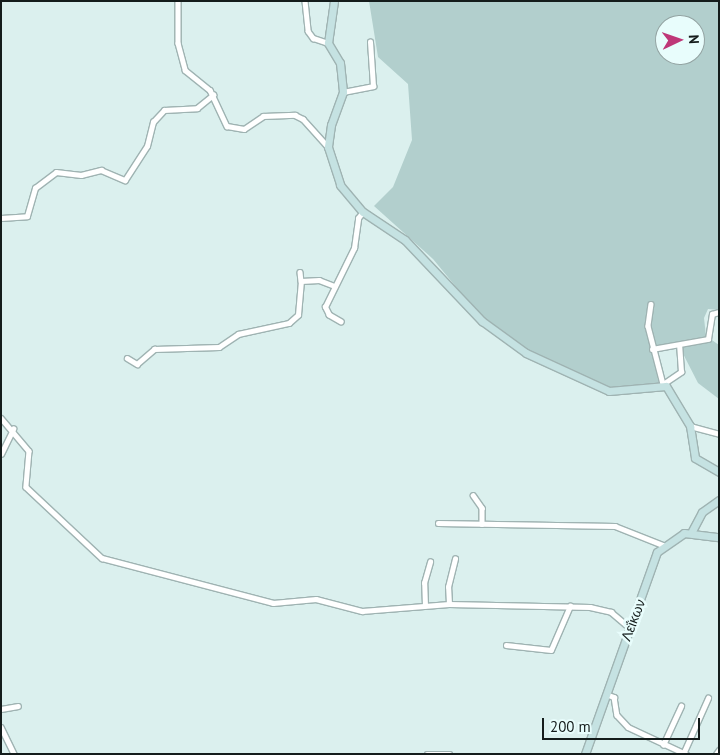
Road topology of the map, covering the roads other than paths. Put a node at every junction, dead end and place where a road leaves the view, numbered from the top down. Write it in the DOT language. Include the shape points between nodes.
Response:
graph roads {
  1 [pos="178,1"];
  2 [pos="305,1"];
  3 [pos="334,1"];
  4 [pos="370,42"];
  5 [pos="328,44"];
  6 [pos="343,92"];
  7 [pos="213,95"];
  8 [pos="328,147"];
  9 [pos="363,212"];
  10 [pos="1,218"];
  11 [pos="300,272"];
  12 [pos="300,280"];
  13 [pos="335,286"];
  14 [pos="651,304"];
  15 [pos="719,312"];
  16 [pos="341,322"];
  17 [pos="680,346"];
  18 [pos="652,349"];
  19 [pos="127,358"];
  20 [pos="663,384"];
  21 [pos="1,418"];
  22 [pos="690,426"];
  23 [pos="13,429"];
  24 [pos="719,434"];
  25 [pos="1,454"];
  26 [pos="719,472"];
  27 [pos="473,495"];
  28 [pos="719,500"];
  29 [pos="438,523"];
  30 [pos="482,524"];
  31 [pos="692,531"];
  32 [pos="719,537"];
  33 [pos="663,544"];
  34 [pos="455,559"];
  35 [pos="430,562"];
  36 [pos="449,604"];
  37 [pos="425,606"];
  38 [pos="570,606"];
  39 [pos="630,629"];
  40 [pos="506,645"];
  41 [pos="606,694"];
  42 [pos="708,698"];
  43 [pos="18,706"];
  44 [pos="681,706"];
  45 [pos="1,709"];
  46 [pos="1,727"];
  47 [pos="663,745"];
  48 [pos="719,750"];
  49 [pos="685,753"];
  50 [pos="14,754"];
  51 [pos="427,754"];
  52 [pos="450,754"];
  53 [pos="585,754"];
  54 [pos="716,754"];
  1 -- 7 [label="street" via="178,43 182,64 188,75"];
  2 -- 5 [label="street" via="308,31 313,38"];
  3 -- 5 [label="street"];
  4 -- 6 [label="street" via="373,86"];
  5 -- 6 [label="street" via="340,63"];
  6 -- 8 [label="street"];
  7 -- 8 [label="street" via="229,127 247,128 263,116 295,115 303,119"];
  7 -- 10 [label="street" via="197,108 164,110 153,122 147,146 125,180 101,170 81,175 56,172 35,188 27,216"];
  8 -- 9 [label="street" via="340,185"];
  9 -- 13 [label="street" via="358,218 354,248"];
  9 -- 20 [label="street" via="405,240 485,324 532,356 610,391 631,391"];
  11 -- 12 [label="street"];
  12 -- 13 [label="street" via="319,280"];
  12 -- 19 [label="street" via="298,315 289,323 243,332 219,347 154,349 137,364"];
  13 -- 16 [label="street" via="325,307 329,315"];
  14 -- 18 [label="street" via="648,326"];
  15 -- 17 [label="street" via="712,314 708,339"];
  17 -- 18 [label="street"];
  17 -- 20 [label="street" via="681,372"];
  18 -- 20 [label="street"];
  20 -- 22 [label="street"];
  21 -- 23 [label="street"];
  22 -- 24 [label="street"];
  22 -- 26 [label="street" via="697,461"];
  23 -- 25 [label="street"];
  23 -- 37 [label="street" via="31,459 26,488 102,558 273,603 316,599 362,611"];
  27 -- 30 [label="street" via="482,508"];
  28 -- 31 [label="street" via="702,512"];
  29 -- 30 [label="street"];
  30 -- 33 [label="street" via="615,526"];
  31 -- 32 [label="street"];
  31 -- 33 [label="street"];
  33 -- 39 [label="street, Λεΐκων" via="655,557"];
  34 -- 36 [label="street" via="448,587"];
  35 -- 37 [label="street" via="424,583"];
  36 -- 37 [label="street"];
  36 -- 38 [label="street"];
  38 -- 39 [label="street" via="604,609"];
  38 -- 40 [label="street" via="552,650"];
  39 -- 41 [label="street, Λεΐκων"];
  41 -- 47 [label="street" via="614,697 617,715 625,724"];
  41 -- 53 [label="street, Λεΐκων"];
  42 -- 49 [label="street"];
  43 -- 45 [label="street"];
  44 -- 47 [label="street"];
  46 -- 50 [label="street"];
  47 -- 49 [label="street"];
  48 -- 54 [label="street"];
  51 -- 52 [label="street"];
}
